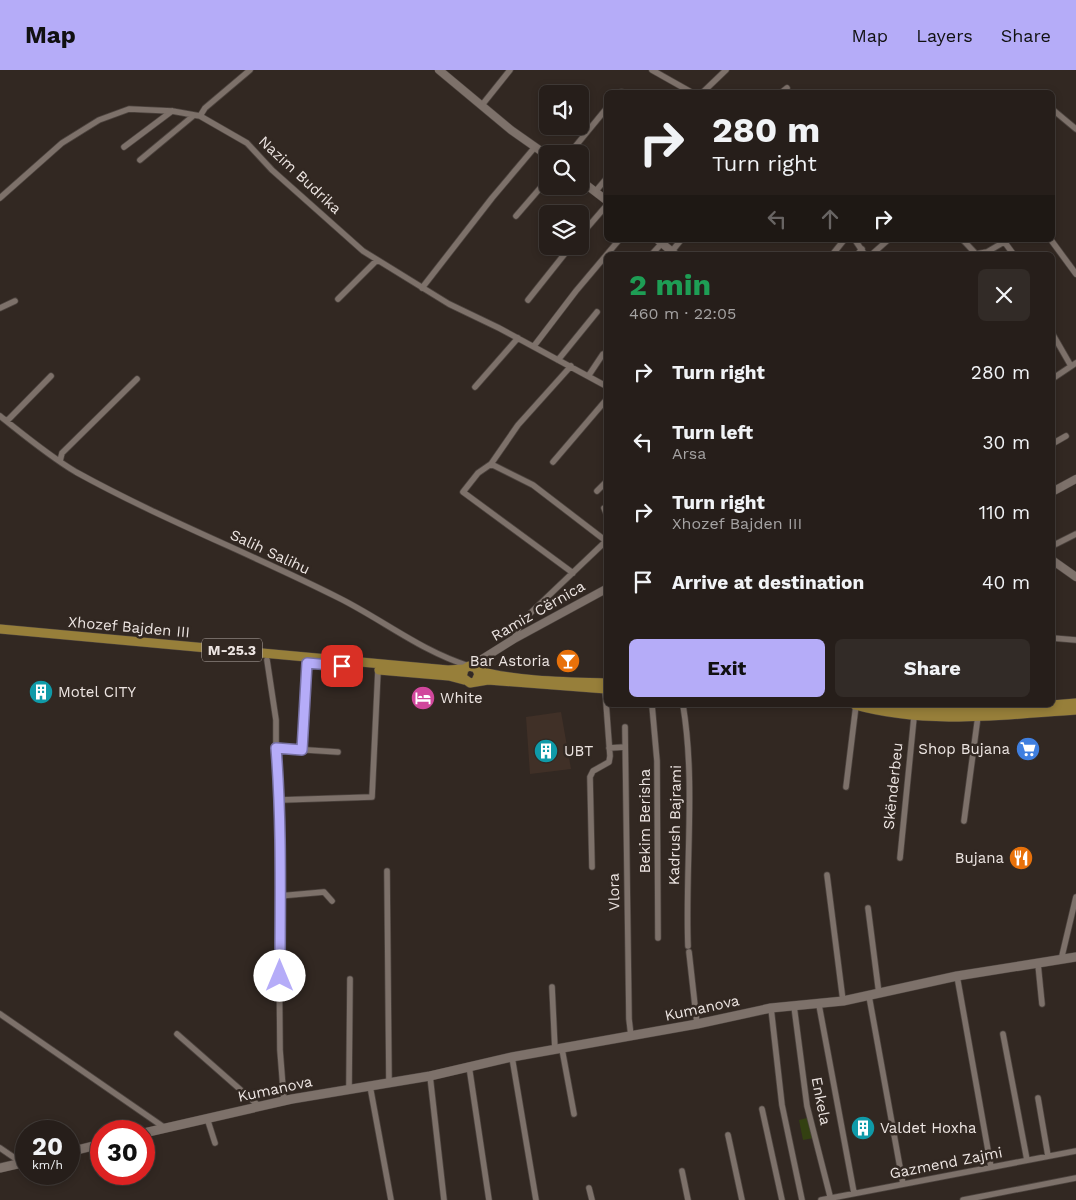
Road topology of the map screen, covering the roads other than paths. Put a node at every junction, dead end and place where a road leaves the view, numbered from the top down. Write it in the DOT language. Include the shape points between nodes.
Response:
graph roads {
  1 [pos="250,70"];
  2 [pos="439,70"];
  3 [pos="510,70"];
  4 [pos="653,70"];
  5 [pos="726,70"];
  6 [pos="688,90"];
  7 [pos="705,90"];
  8 [pos="482,105"];
  9 [pos="172,111"];
  10 [pos="604,111"];
  11 [pos="1055,112"];
  12 [pos="192,116"];
  13 [pos="200,116"];
  14 [pos="1076,129"];
  15 [pos="576,145"];
  16 [pos="124,147"];
  17 [pos="535,147"];
  18 [pos="539,150"];
  19 [pos="140,160"];
  20 [pos="604,182"];
  21 [pos="589,187"];
  22 [pos="539,189"];
  23 [pos="596,192"];
  24 [pos="0,198"];
  25 [pos="604,198"];
  26 [pos="604,208"];
  27 [pos="516,216"];
  28 [pos="589,226"];
  29 [pos="617,242"];
  30 [pos="660,242"];
  31 [pos="842,242"];
  32 [pos="886,242"];
  33 [pos="965,242"];
  34 [pos="1001,242"];
  35 [pos="1004,242"];
  36 [pos="1052,242"];
  37 [pos="609,252"];
  38 [pos="673,252"];
  39 [pos="834,252"];
  40 [pos="874,252"];
  41 [pos="974,252"];
  42 [pos="986,252"];
  43 [pos="1012,252"];
  44 [pos="563,255"];
  45 [pos="604,257"];
  46 [pos="377,260"];
  47 [pos="1076,274"];
  48 [pos="422,288"];
  49 [pos="338,299"];
  50 [pos="528,300"];
  51 [pos="15,301"];
  52 [pos="0,308"];
  53 [pos="598,312"];
  54 [pos="1055,337"];
  55 [pos="518,338"];
  56 [pos="534,346"];
  57 [pos="604,354"];
  58 [pos="558,360"];
  59 [pos="1073,364"];
  60 [pos="570,366"];
  61 [pos="51,376"];
  62 [pos="589,376"];
  63 [pos="137,378"];
  64 [pos="1055,378"];
  65 [pos="604,385"];
  66 [pos="475,387"];
  67 [pos="604,402"];
  68 [pos="0,416"];
  69 [pos="7,421"];
  70 [pos="1066,436"];
  71 [pos="1055,442"];
  72 [pos="60,461"];
  73 [pos="553,462"];
  74 [pos="491,464"];
  75 [pos="1076,479"];
  76 [pos="604,484"];
  77 [pos="1055,490"];
  78 [pos="597,491"];
  79 [pos="1076,534"];
  80 [pos="604,539"];
  81 [pos="604,543"];
  82 [pos="1056,544"];
  83 [pos="1055,562"];
  84 [pos="573,573"];
  85 [pos="1076,577"];
  86 [pos="604,590"];
  87 [pos="0,629"];
  88 [pos="0,635"];
  89 [pos="1055,638"];
  90 [pos="514,639"];
  91 [pos="1076,640"];
  92 [pos="267,660"];
  93 [pos="307,663"];
  94 [pos="378,670"];
  95 [pos="477,670"];
  96 [pos="604,687"];
  97 [pos="1076,704"];
  98 [pos="1055,705"];
  99 [pos="607,707"];
  100 [pos="652,707"];
  101 [pos="683,707"];
  102 [pos="855,707"];
  103 [pos="865,707"];
  104 [pos="893,707"];
  105 [pos="1019,707"];
  106 [pos="1076,710"];
  107 [pos="978,716"];
  108 [pos="914,717"];
  109 [pos="625,727"];
  110 [pos="625,747"];
  111 [pos="276,748"];
  112 [pos="609,748"];
  113 [pos="302,750"];
  114 [pos="338,752"];
  115 [pos="846,787"];
  116 [pos="280,800"];
  117 [pos="964,821"];
  118 [pos="900,858"];
  119 [pos="592,867"];
  120 [pos="387,870"];
  121 [pos="827,875"];
  122 [pos="279,896"];
  123 [pos="1076,898"];
  124 [pos="332,901"];
  125 [pos="868,908"];
  126 [pos="658,938"];
  127 [pos="1076,958"];
  128 [pos="1061,960"];
  129 [pos="1038,964"];
  130 [pos="957,976"];
  131 [pos="350,979"];
  132 [pos="552,987"];
  133 [pos="879,994"];
  134 [pos="869,996"];
  135 [pos="843,1001"];
  136 [pos="1042,1004"];
  137 [pos="819,1005"];
  138 [pos="794,1006"];
  139 [pos="770,1008"];
  140 [pos="0,1014"];
  141 [pos="697,1024"];
  142 [pos="177,1034"];
  143 [pos="1003,1034"];
  144 [pos="631,1036"];
  145 [pos="559,1050"];
  146 [pos="512,1057"];
  147 [pos="469,1066"];
  148 [pos="430,1076"];
  149 [pos="389,1083"];
  150 [pos="370,1086"];
  151 [pos="349,1089"];
  152 [pos="1038,1098"];
  153 [pos="284,1100"];
  154 [pos="259,1106"];
  155 [pos="762,1108"];
  156 [pos="574,1114"];
  157 [pos="208,1118"];
  158 [pos="165,1128"];
  159 [pos="155,1131"];
  160 [pos="728,1135"];
  161 [pos="215,1143"];
  162 [pos="0,1148"];
  163 [pos="1076,1151"];
  164 [pos="1048,1156"];
  165 [pos="15,1157"];
  166 [pos="1027,1160"];
  167 [pos="15,1165"];
  168 [pos="991,1167"];
  169 [pos="0,1168"];
  170 [pos="682,1172"];
  171 [pos="1076,1178"];
  172 [pos="904,1184"];
  173 [pos="589,1188"];
  174 [pos="854,1194"];
  175 [pos="831,1199"];
  176 [pos="391,1200"];
  177 [pos="444,1200"];
  178 [pos="489,1200"];
  179 [pos="536,1200"];
  180 [pos="592,1200"];
  181 [pos="688,1200"];
  182 [pos="742,1200"];
  183 [pos="782,1200"];
  184 [pos="802,1200"];
  185 [pos="821,1200"];
  186 [pos="963,1200"];
  1 -- 13 [label="street" via="205,108"];
  2 -- 8 [label="street"];
  3 -- 8 [label="street"];
  4 -- 6 [label="street"];
  5 -- 7 [label="street"];
  8 -- 17 [label="street"];
  9 -- 12 [label="street, Nazim Budrika"];
  9 -- 16 [label="street"];
  9 -- 24 [label="street, Nazim Budrika" via="129,109 99,120 62,143"];
  10 -- 15 [label="street"];
  11 -- 14 [label="street"];
  12 -- 13 [label="street, Nazim Budrika"];
  12 -- 19 [label="street"];
  13 -- 46 [label="street, Nazim Budrika" via="247,143 272,170"];
  17 -- 18 [label="street"];
  17 -- 48 [label="street"];
  20 -- 23 [label="street"];
  21 -- 23 [label="street"];
  22 -- 27 [label="street"];
  23 -- 25 [label="street"];
  26 -- 28 [label="street"];
  29 -- 37 [label="street"];
  30 -- 38 [label="street"];
  31 -- 39 [label="street"];
  32 -- 40 [label="street"];
  33 -- 41 [label="street"];
  34 -- 42 [label="street"];
  35 -- 43 [label="street"];
  36 -- 47 [label="street"];
  44 -- 50 [label="street"];
  45 -- 56 [label="street"];
  46 -- 48 [label="street, Nazim Budrika"];
  46 -- 49 [label="street"];
  48 -- 55 [label="street, Nazim Budrika"];
  51 -- 52 [label="street"];
  53 -- 58 [label="street"];
  54 -- 59 [label="street"];
  55 -- 56 [label="street, Nazim Budrika"];
  55 -- 66 [label="street"];
  56 -- 58 [label="street, Nazim Budrika"];
  57 -- 62 [label="street"];
  58 -- 60 [label="street, Nazim Budrika"];
  59 -- 64 [label="street"];
  60 -- 62 [label="street, Nazim Budrika"];
  60 -- 74 [label="street" via="518,425"];
  61 -- 69 [label="street"];
  62 -- 65 [label="street, Nazim Budrika"];
  63 -- 72 [label="street" via="62,453"];
  67 -- 73 [label="street"];
  68 -- 69 [label="street, Salih Salihu"];
  69 -- 72 [label="street, Salih Salihu"];
  70 -- 71 [label="street"];
  72 -- 95 [label="street, Salih Salihu" via="152,512 322,590 408,640"];
  74 -- 80 [label="street" via="533,485"];
  74 -- 84 [label="street" via="478,473 463,494"];
  75 -- 77 [label="street"];
  76 -- 78 [label="street"];
  79 -- 82 [label="street"];
  81 -- 84 [label="street"];
  83 -- 85 [label="street"];
  84 -- 90 [label="street" via="521,622"];
  86 -- 90 [label="street, Ramiz Cërnica"];
  87 -- 95 [label="main road, Xhozef Bajden III / M-25.3"];
  88 -- 92 [label="main road, Xhozef Bajden III / M-25.3"];
  89 -- 91 [label="street"];
  90 -- 95 [label="street, Ramiz Cërnica"];
  92 -- 93 [label="main road, Xhozef Bajden III / M-25.3"];
  92 -- 111 [label="street" via="276,720"];
  93 -- 94 [label="main road, Xhozef Bajden III / M-25.3"];
  93 -- 113 [label="street"];
  94 -- 95 [label="main road, Xhozef Bajden III / M-25.3" via="449,676 470,683"];
  94 -- 116 [label="street" via="372,797"];
  95 -- 96 [label="main road, M-25.3"];
  97 -- 98 [label="main road"];
  99 -- 112 [label="street, Vlora"];
  100 -- 126 [label="street, Bekim Berisha" via="657,760"];
  101 -- 141 [label="street, Kadrush Bajrami" via="689,765 688,949"];
  102 -- 115 [label="street"];
  103 -- 108 [label="main road"];
  104 -- 105 [label="main road" via="952,711"];
  106 -- 107 [label="main road"];
  107 -- 108 [label="main road"];
  107 -- 117 [label="street"];
  108 -- 118 [label="street, Skënderbeu"];
  109 -- 110 [label="street, Vlora"];
  110 -- 112 [label="street"];
  110 -- 144 [label="street, Vlora" via="628,1019"];
  111 -- 113 [label="street"];
  111 -- 116 [label="street"];
  112 -- 119 [label="street, Vlora" via="609,762 590,777"];
  113 -- 114 [label="street"];
  116 -- 122 [label="street"];
  120 -- 149 [label="street"];
  121 -- 135 [label="street"];
  122 -- 124 [label="street" via="324,892"];
  122 -- 153 [label="street" via="280,1050"];
  123 -- 128 [label="street"];
  125 -- 133 [label="street"];
  127 -- 128 [label="main road, Kumanova"];
  128 -- 129 [label="main road, Kumanova"];
  129 -- 130 [label="main road, Kumanova"];
  129 -- 136 [label="street"];
  130 -- 133 [label="main road, Kumanova"];
  130 -- 168 [label="street"];
  131 -- 151 [label="street"];
  132 -- 145 [label="street"];
  133 -- 134 [label="main road, Kumanova"];
  134 -- 135 [label="main road, Kumanova"];
  134 -- 172 [label="street"];
  135 -- 137 [label="main road, Kumanova"];
  137 -- 138 [label="main road, Kumanova"];
  137 -- 174 [label="street"];
  138 -- 139 [label="main road, Kumanova"];
  138 -- 175 [label="street, Enkela" via="807,1106"];
  139 -- 141 [label="main road, Kumanova"];
  139 -- 184 [label="street" via="782,1104"];
  140 -- 158 [label="street"];
  141 -- 144 [label="main road, Kumanova"];
  142 -- 154 [label="street"];
  143 -- 166 [label="street"];
  144 -- 145 [label="main road, Kumanova"];
  145 -- 146 [label="main road, Kumanova"];
  145 -- 156 [label="street"];
  146 -- 147 [label="main road, Kumanova"];
  146 -- 179 [label="street"];
  147 -- 148 [label="main road, Kumanova"];
  147 -- 178 [label="street"];
  148 -- 149 [label="main road, Kumanova"];
  148 -- 177 [label="street"];
  149 -- 150 [label="main road, Kumanova"];
  150 -- 151 [label="main road, Kumanova"];
  150 -- 176 [label="street"];
  151 -- 153 [label="main road, Kumanova"];
  152 -- 164 [label="street"];
  153 -- 154 [label="main road, Kumanova"];
  154 -- 157 [label="main road, Kumanova"];
  155 -- 183 [label="street"];
  157 -- 158 [label="main road, Kumanova"];
  157 -- 161 [label="street"];
  158 -- 159 [label="main road, Kumanova"];
  160 -- 182 [label="street"];
  162 -- 165 [label="street"];
  163 -- 164 [label="street, Gazmend Zajmi"];
  164 -- 166 [label="street, Gazmend Zajmi"];
  166 -- 168 [label="street, Gazmend Zajmi"];
  167 -- 169 [label="main road"];
  168 -- 172 [label="street, Gazmend Zajmi"];
  170 -- 181 [label="street"];
  171 -- 186 [label="street"];
  172 -- 174 [label="street, Gazmend Zajmi"];
  173 -- 180 [label="street"];
  174 -- 175 [label="street, Gazmend Zajmi"];
  175 -- 185 [label="street, Gazmend Zajmi"];
}
